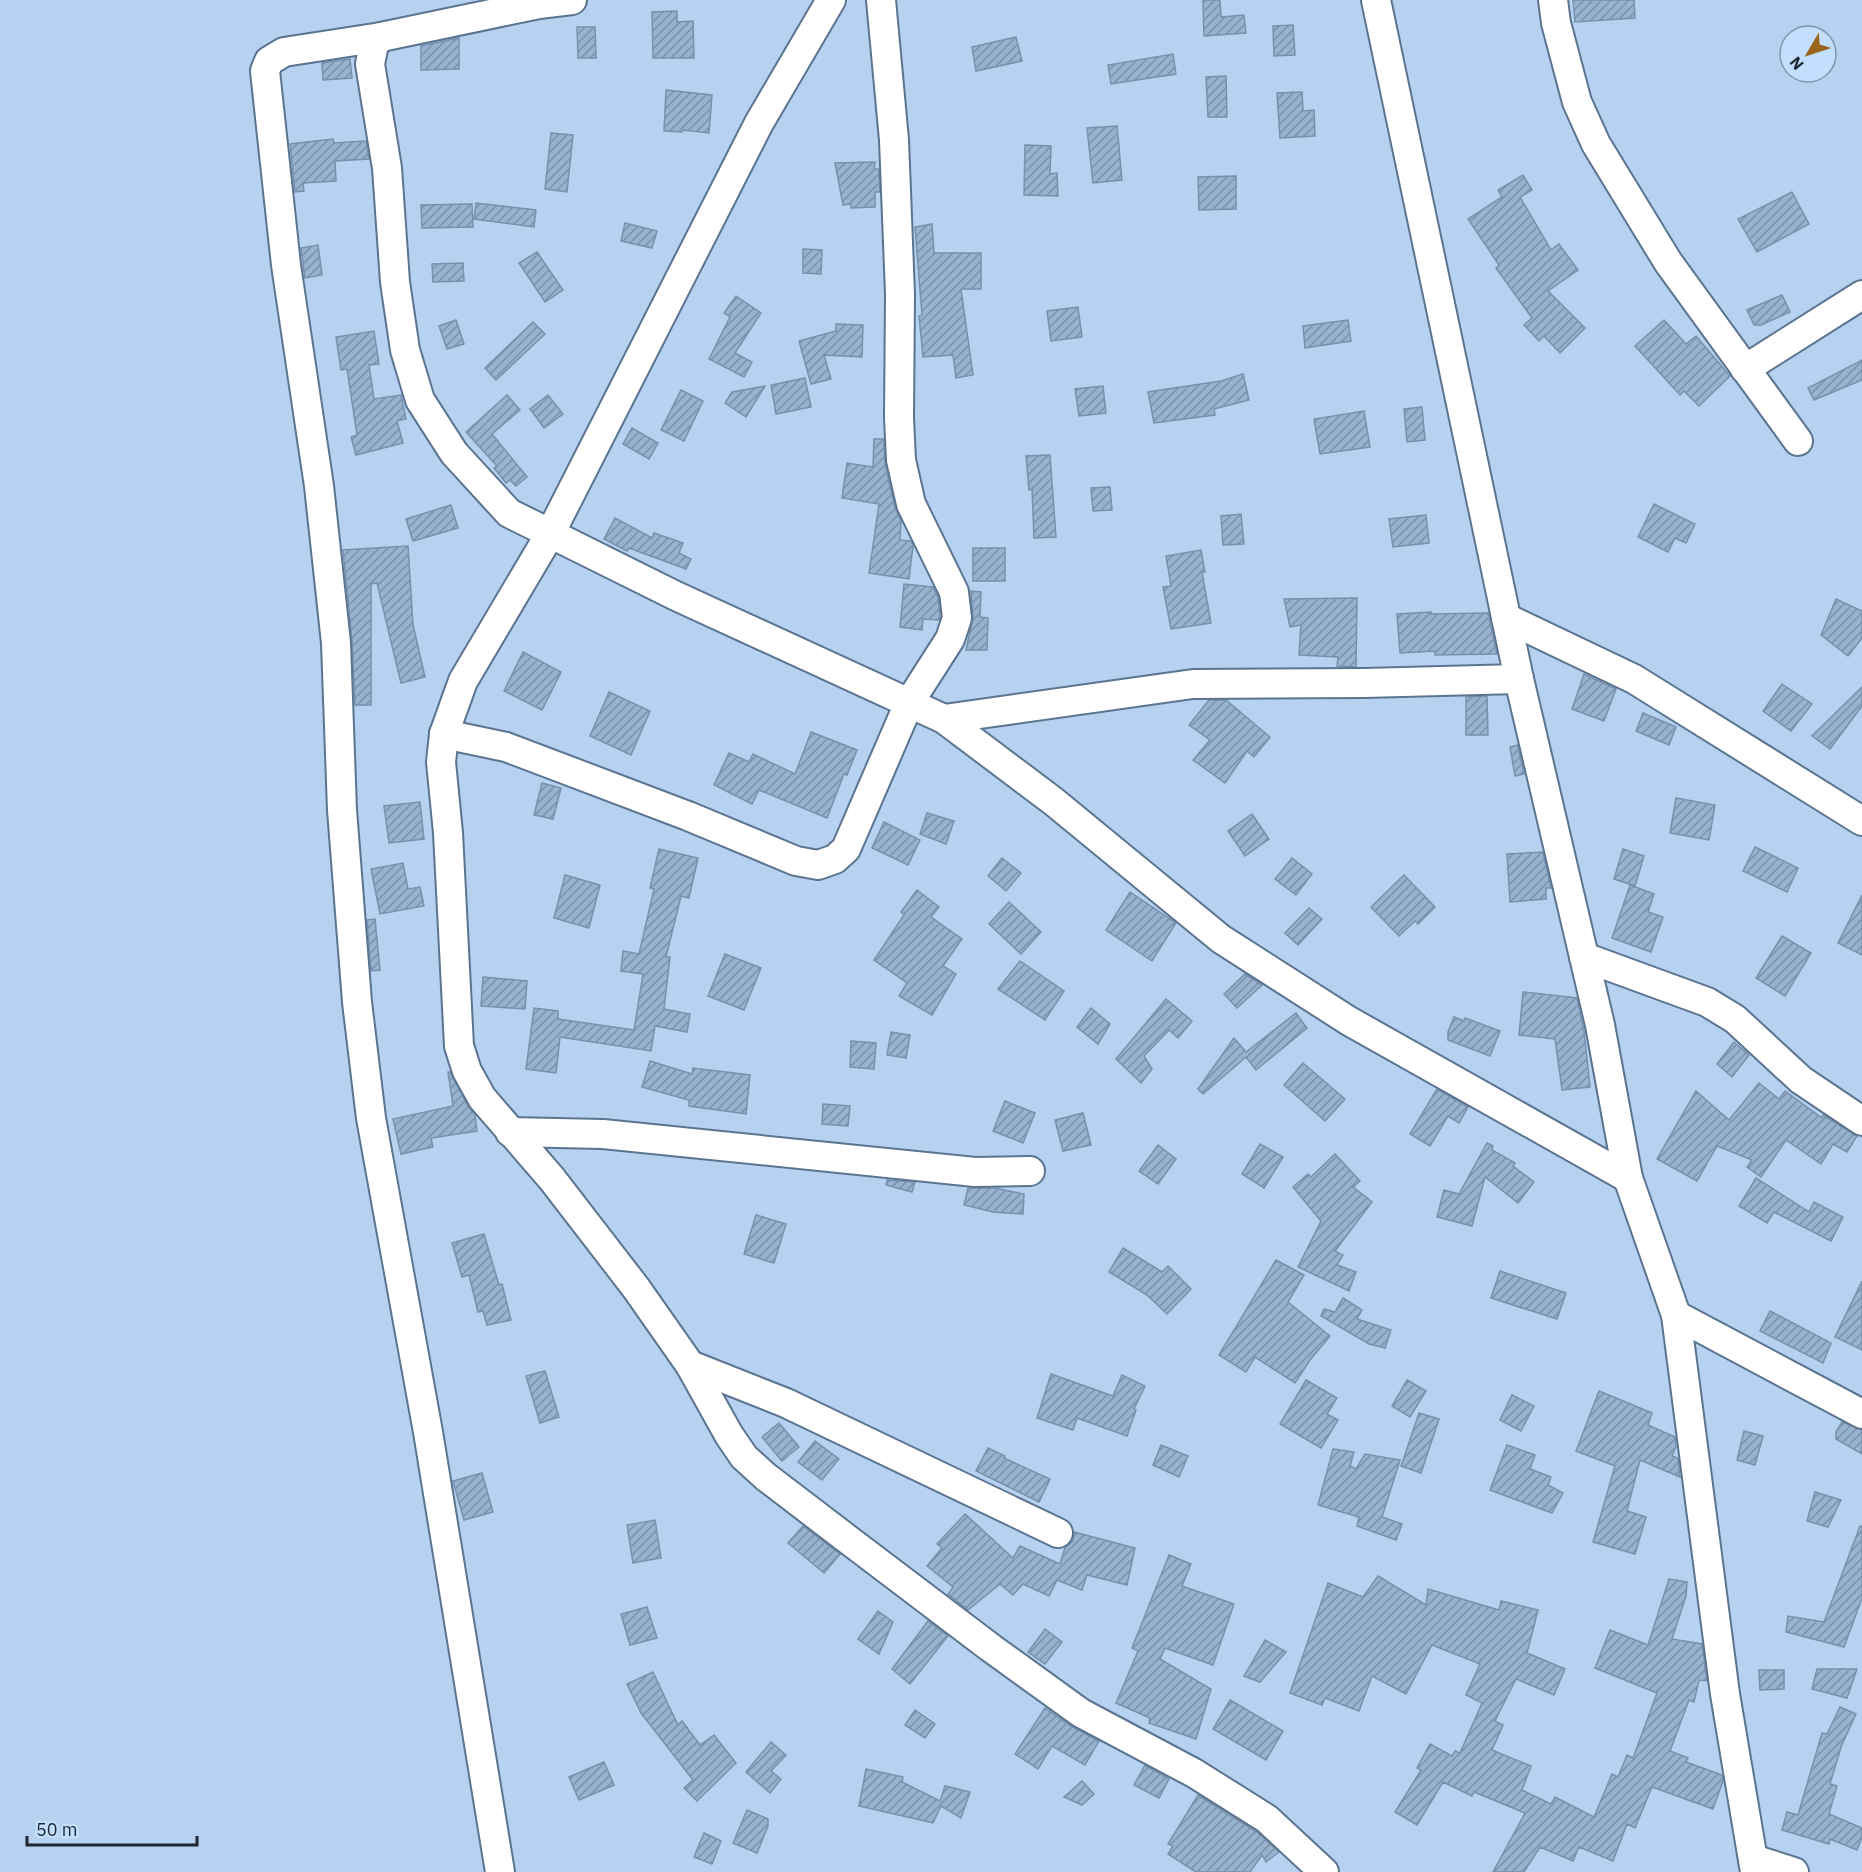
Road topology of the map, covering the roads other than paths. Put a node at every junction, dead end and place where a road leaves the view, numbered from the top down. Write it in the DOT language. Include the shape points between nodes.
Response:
graph roads {
  1 [pos="572,0"];
  2 [pos="831,0"];
  3 [pos="881,0"];
  4 [pos="1376,0"];
  5 [pos="1553,0"];
  6 [pos="381,37"];
  7 [pos="1862,295"];
  8 [pos="1745,369"];
  9 [pos="1798,441"];
  10 [pos="550,534"];
  11 [pos="1506,618"];
  12 [pos="1519,679"];
  13 [pos="909,703"];
  14 [pos="944,719"];
  15 [pos="444,734"];
  16 [pos="1862,821"];
  17 [pos="1584,957"];
  18 [pos="1862,1121"];
  19 [pos="510,1132"];
  20 [pos="1030,1171"];
  21 [pos="1628,1178"];
  22 [pos="1677,1315"];
  23 [pos="690,1365"];
  24 [pos="1862,1414"];
  25 [pos="1058,1533"];
  26 [pos="1754,1865"];
  27 [pos="500,1872"];
  28 [pos="1324,1872"];
  29 [pos="1794,1872"];
  1 -- 6 [label="street"];
  2 -- 10 [label="street" via="759,123"];
  3 -- 13 [label="street" via="894,140 901,460 911,504 954,592 957,618 950,639"];
  4 -- 11 [label="street"];
  5 -- 8 [label="street" via="1577,102 1596,144 1668,262"];
  6 -- 10 [label="street" via="374,44 370,64 387,168 395,282 405,350 420,400 454,453 509,513"];
  6 -- 27 [label="street" via="284,52 269,61 265,72 336,643 343,821 357,1002 371,1118 428,1432"];
  7 -- 8 [label="street"];
  8 -- 9 [label="street"];
  10 -- 13 [label="street"];
  10 -- 15 [label="street" via="463,681"];
  11 -- 12 [label="street"];
  11 -- 16 [label="street" via="1634,680"];
  12 -- 14 [label="street" via="1193,684"];
  12 -- 17 [label="street"];
  13 -- 14 [label="street"];
  13 -- 15 [label="street" via="846,849 835,859 818,865 796,861 506,747"];
  14 -- 21 [label="street" via="1053,801 1221,939 1350,1021"];
  15 -- 19 [label="street" via="441,762 459,1046 482,1098"];
  17 -- 18 [label="street" via="1707,1002 1735,1019 1801,1080"];
  17 -- 21 [label="street"];
  19 -- 20 [label="street" via="603,1134 975,1172"];
  19 -- 23 [label="street" via="596,1234"];
  21 -- 22 [label="street"];
  22 -- 24 [label="street"];
  22 -- 26 [label="street" via="1725,1694"];
  23 -- 25 [label="street" via="786,1403"];
  23 -- 28 [label="street" via="729,1435 744,1457 766,1477 1081,1713 1194,1773 1267,1819"];
  26 -- 29 [label="street"];
}
